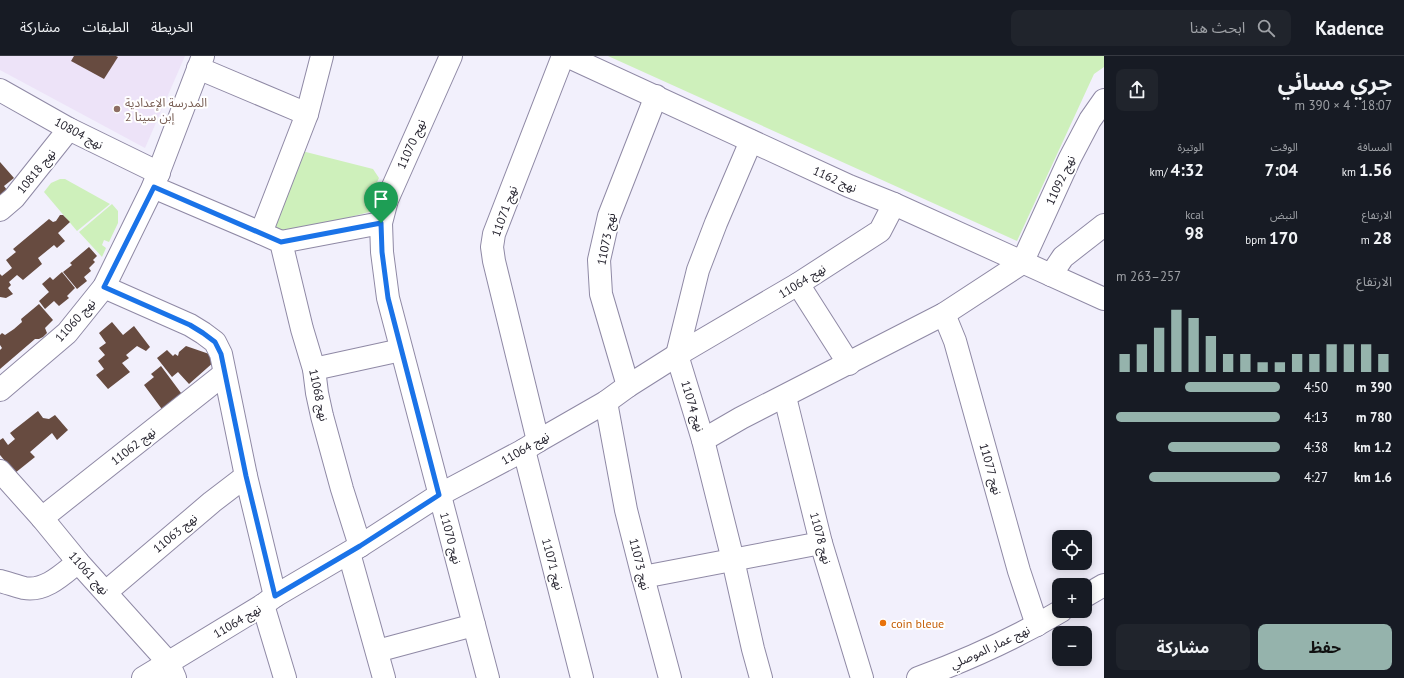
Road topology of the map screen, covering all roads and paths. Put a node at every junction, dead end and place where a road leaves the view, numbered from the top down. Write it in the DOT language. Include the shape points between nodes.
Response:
graph roads {
  1 [pos="322,56"];
  2 [pos="450,56"];
  3 [pos="563,56"];
  4 [pos="567,56"];
  5 [pos="200,62"];
  6 [pos="0,90"];
  7 [pos="656,96"];
  8 [pos="1104,100"];
  9 [pos="307,114"];
  10 [pos="69,129"];
  11 [pos="751,141"];
  12 [pos="156,180"];
  13 [pos="894,204"];
  14 [pos="0,210"];
  15 [pos="381,223"];
  16 [pos="1104,225"];
  17 [pos="261,233"];
  18 [pos="281,242"];
  19 [pos="1022,263"];
  20 [pos="1051,275"];
  21 [pos="798,284"];
  22 [pos="104,287"];
  23 [pos="1104,299"];
  24 [pos="944,314"];
  25 [pos="401,350"];
  26 [pos="677,356"];
  27 [pos="849,364"];
  28 [pos="314,369"];
  29 [pos="224,374"];
  30 [pos="628,386"];
  31 [pos="0,390"];
  32 [pos="785,397"];
  33 [pos="606,402"];
  34 [pos="703,440"];
  35 [pos="531,446"];
  36 [pos="0,470"];
  37 [pos="246,476"];
  38 [pos="439,495"];
  39 [pos="42,518"];
  40 [pos="821,543"];
  41 [pos="355,550"];
  42 [pos="733,560"];
  43 [pos="78,562"];
  44 [pos="643,577"];
  45 [pos="0,581"];
  46 [pos="1104,585"];
  47 [pos="106,592"];
  48 [pos="1092,592"];
  49 [pos="269,601"];
  50 [pos="1052,616"];
  51 [pos="474,625"];
  52 [pos="1037,625"];
  53 [pos="377,650"];
  54 [pos="171,670"];
  55 [pos="143,678"];
  56 [pos="285,678"];
  57 [pos="384,678"];
  58 [pos="488,678"];
  59 [pos="582,678"];
  60 [pos="670,678"];
  61 [pos="761,678"];
  62 [pos="862,678"];
  63 [pos="918,678"];
  1 -- 9 [label="street"];
  2 -- 15 [label="street, نهج 11070" via="387,200"];
  3 -- 35 [label="street, نهج 11071" via="494,234 492,247"];
  4 -- 7 [label="street, نهج 1162"];
  5 -- 9 [label="street"];
  5 -- 12 [label="street, نهج 11060"];
  6 -- 10 [label="street, نهج 10804"];
  7 -- 11 [label="street, نهج 1162"];
  7 -- 30 [label="street, نهج 11073" via="609,216 599,260 601,294"];
  8 -- 19 [label="street, نهج 11092" via="1070,158"];
  9 -- 17 [label="street"];
  10 -- 12 [label="street, نهج 10804"];
  10 -- 14 [label="street, نهج 10818" via="14,198"];
  11 -- 13 [label="street, نهج 1162"];
  11 -- 26 [label="street" via="698,270"];
  12 -- 17 [label="street"];
  12 -- 22 [label="street, نهج 11060"];
  13 -- 19 [label="street, نهج 1162"];
  13 -- 21 [label="street, نهج 11064" via="880,231"];
  15 -- 18 [label="street"];
  15 -- 25 [label="street, نهج 11070" via="388,298"];
  16 -- 20 [label="street" via="1063,256"];
  17 -- 18 [label="street"];
  18 -- 28 [label="street, نهج 11068"];
  19 -- 20 [label="street, نهج 1162"];
  19 -- 24 [label="street"];
  20 -- 23 [label="street, نهج 1162"];
  21 -- 26 [label="street, نهج 11064"];
  21 -- 27 [label="street"];
  22 -- 29 [label="street" via="203,333 215,342 221,354"];
  22 -- 31 [label="street, نهج 11060" via="67,333"];
  24 -- 27 [label="street"];
  24 -- 52 [label="street, نهج 11077" via="956,342 1017,563"];
  25 -- 28 [label="street"];
  25 -- 38 [label="street, نهج 11070"];
  26 -- 30 [label="street, نهج 11064"];
  26 -- 34 [label="street, نهج 11074"];
  27 -- 32 [label="street"];
  28 -- 41 [label="street, نهج 11068" via="322,416"];
  29 -- 37 [label="street"];
  29 -- 39 [label="street, نهج 11062"];
  30 -- 33 [label="street, نهج 11064"];
  32 -- 34 [label="street"];
  32 -- 40 [label="street, نهج 11078"];
  33 -- 35 [label="street, نهج 11064"];
  33 -- 44 [label="street, نهج 11073" via="626,510"];
  34 -- 42 [label="street, نهج 11074"];
  35 -- 38 [label="street, نهج 11064"];
  35 -- 59 [label="street, نهج 11071"];
  36 -- 39 [label="street, نهج 11061"];
  37 -- 47 [label="street, نهج 11063"];
  37 -- 49 [label="street"];
  38 -- 41 [label="street, نهج 11064"];
  38 -- 51 [label="street, نهج 11070"];
  39 -- 43 [label="street, نهج 11061"];
  40 -- 42 [label="street"];
  40 -- 62 [label="street, نهج 11078"];
  41 -- 49 [label="street, نهج 11064"];
  41 -- 53 [label="street, نهج 11068"];
  42 -- 44 [label="street"];
  42 -- 61 [label="street, نهج 11074"];
  43 -- 45 [label="street" via="42,587 26,588"];
  43 -- 47 [label="street, نهج 11061"];
  44 -- 60 [label="street, نهج 11073"];
  46 -- 48 [label="street"];
  47 -- 54 [label="street, نهج 11061"];
  49 -- 54 [label="street, نهج 11064"];
  49 -- 56 [label="street"];
  50 -- 52 [label="street, نهج عمار الموصلي"];
  51 -- 53 [label="street"];
  51 -- 58 [label="street, نهج 11070"];
  52 -- 63 [label="street, نهج عمار الموصلي" via="948,667"];
  53 -- 57 [label="street, نهج 11068"];
  54 -- 55 [label="street, نهج 11064"];
}
